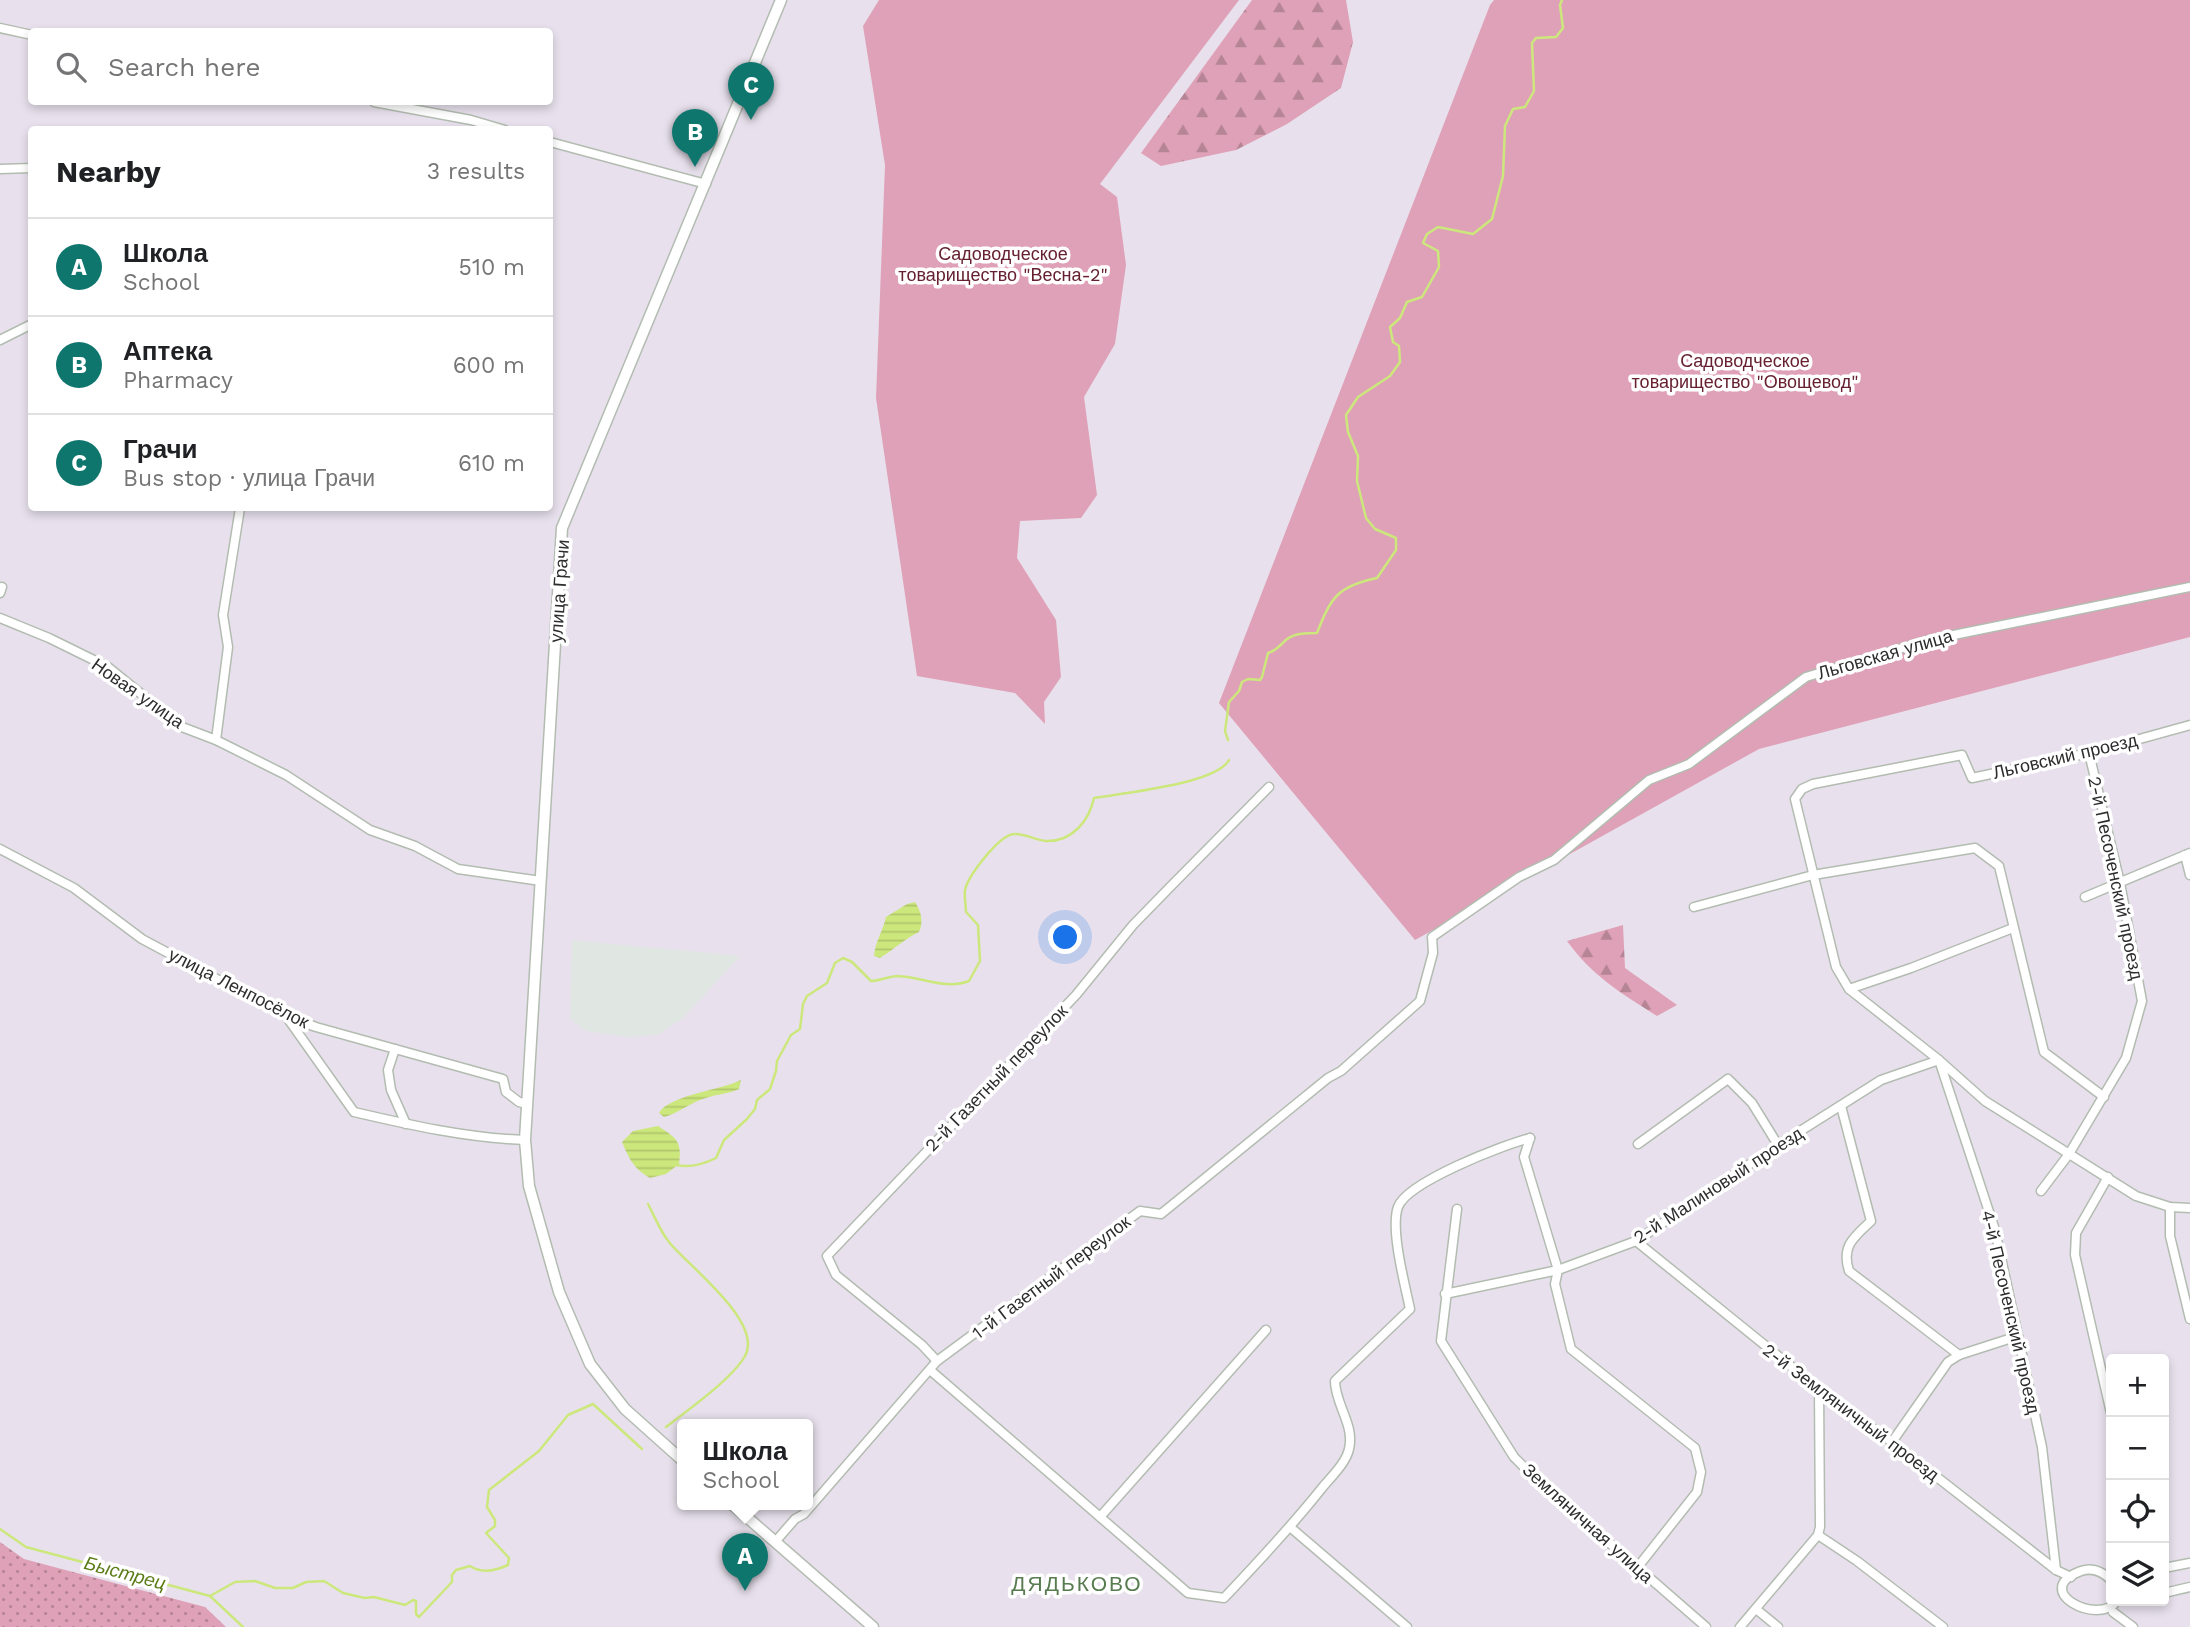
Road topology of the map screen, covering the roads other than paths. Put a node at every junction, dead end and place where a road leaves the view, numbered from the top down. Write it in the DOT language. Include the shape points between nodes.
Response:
graph roads {
  1 [pos="781,0"];
  2 [pos="0,28"];
  3 [pos="28,33"];
  4 [pos="390,105"];
  5 [pos="460,118"];
  6 [pos="457,126"];
  7 [pos="490,126"];
  8 [pos="553,143"];
  9 [pos="28,168"];
  10 [pos="0,169"];
  11 [pos="706,184"];
  12 [pos="28,326"];
  13 [pos="0,340"];
  14 [pos="240,511"];
  15 [pos="2190,587"];
  16 [pos="0,618"];
  17 [pos="2190,725"];
  18 [pos="216,740"];
  19 [pos="2089,752"];
  20 [pos="1269,787"];
  21 [pos="0,849"];
  22 [pos="2188,854"];
  23 [pos="1813,875"];
  24 [pos="2190,875"];
  25 [pos="541,881"];
  26 [pos="2120,883"];
  27 [pos="2085,897"];
  28 [pos="1694,906"];
  29 [pos="2013,928"];
  30 [pos="1849,989"];
  31 [pos="1420,1001"];
  32 [pos="286,1016"];
  33 [pos="396,1049"];
  34 [pos="1939,1060"];
  35 [pos="2104,1097"];
  36 [pos="527,1104"];
  37 [pos="1841,1106"];
  38 [pos="406,1124"];
  39 [pos="525,1140"];
  40 [pos="1638,1144"];
  41 [pos="1777,1145"];
  42 [pos="2069,1154"];
  43 [pos="2108,1177"];
  44 [pos="2040,1191"];
  45 [pos="2170,1207"];
  46 [pos="1457,1209"];
  47 [pos="2190,1209"];
  48 [pos="1636,1241"];
  49 [pos="1558,1270"];
  50 [pos="1446,1294"];
  51 [pos="2190,1319"];
  52 [pos="1266,1330"];
  53 [pos="2018,1336"];
  54 [pos="1959,1355"];
  55 [pos="937,1361"];
  56 [pos="930,1370"];
  57 [pos="1819,1389"];
  58 [pos="2106,1391"];
  59 [pos="1892,1442"];
  60 [pos="677,1456"];
  61 [pos="813,1504"];
  62 [pos="739,1510"];
  63 [pos="808,1510"];
  64 [pos="1100,1517"];
  65 [pos="1290,1527"];
  66 [pos="1818,1535"];
  67 [pos="775,1542"];
  68 [pos="2190,1563"];
  69 [pos="2169,1567"];
  70 [pos="1637,1568"];
  71 [pos="2056,1570"];
  72 [pos="2071,1577"];
  73 [pos="2106,1577"];
  74 [pos="2190,1587"];
  75 [pos="2169,1592"];
  76 [pos="2116,1606"];
  77 [pos="1756,1609"];
  78 [pos="2065,1609"];
  79 [pos="873,1627"];
  80 [pos="1407,1627"];
  81 [pos="1706,1627"];
  82 [pos="1740,1627"];
  83 [pos="1778,1627"];
  84 [pos="1944,1627"];
  85 [pos="2133,1627"];
  1 -- 11 [label="street, улица Грачи"];
  2 -- 3 [label="street"];
  4 -- 5 [label="street"];
  5 -- 6 [label="street"];
  5 -- 7 [label="street"];
  8 -- 11 [label="street"];
  9 -- 10 [label="street"];
  11 -- 25 [label="street, улица Грачи" via="562,528"];
  12 -- 13 [label="street"];
  14 -- 18 [label="street" via="223,615 228,647"];
  15 -- 31 [label="street, Льговская улица" via="1929,640 1806,677 1689,764 1649,780 1555,860 1519,877 1432,937 1433,953"];
  16 -- 18 [label="street, Новая улица" via="108,667 183,727"];
  17 -- 19 [label="street, Льговский проезд"];
  18 -- 25 [label="street, Новая улица" via="286,775 369,830 415,846 457,869"];
  19 -- 23 [label="street, Льговский проезд" via="1972,778 1962,755 1813,784 1795,799"];
  19 -- 26 [label="street, 2-й Песоченский проезд"];
  20 -- 55 [label="street, 2-й Газетный переулок" via="1133,925 1076,995 827,1256 836,1275"];
  21 -- 32 [label="street, улица Ленпосёлок" via="74,888 142,939"];
  22 -- 24 [label="street"];
  22 -- 26 [label="street"];
  23 -- 28 [label="street"];
  23 -- 29 [label="street" via="1975,848 1998,866"];
  23 -- 30 [label="street" via="1836,967"];
  25 -- 36 [label="street, улица Грачи"];
  26 -- 27 [label="street"];
  26 -- 35 [label="street, 2-й Песоченский проезд" via="2142,1001 2126,1058"];
  29 -- 30 [label="street"];
  29 -- 35 [label="street" via="2044,1052"];
  30 -- 34 [label="street"];
  31 -- 55 [label="street, 1-й Газетный переулок" via="1341,1071 1161,1214 1140,1211"];
  32 -- 33 [label="street, улица Ленпосёлок"];
  32 -- 38 [label="street" via="354,1112"];
  33 -- 36 [label="street, улица Ленпосёлок" via="503,1079 506,1092"];
  33 -- 38 [label="street" via="388,1070"];
  34 -- 37 [label="street, 2-й Малиновый проезд" via="1881,1080"];
  34 -- 42 [label="street" via="1985,1101"];
  34 -- 53 [label="street, 4-й Песоченский проезд" via="1995,1230"];
  35 -- 42 [label="street, 2-й Песоченский проезд"];
  36 -- 39 [label="street, улица Грачи"];
  37 -- 41 [label="street, 2-й Малиновый проезд"];
  37 -- 54 [label="street" via="1871,1221 1850,1242 1849,1271"];
  38 -- 39 [label="street"];
  39 -- 60 [label="street, улица Грачи" via="528,1186 559,1292 590,1364 625,1409"];
  40 -- 41 [label="street" via="1728,1079 1752,1103"];
  41 -- 48 [label="street, 2-й Малиновый проезд"];
  42 -- 43 [label="street"];
  42 -- 44 [label="street"];
  43 -- 45 [label="street" via="2136,1196"];
  43 -- 58 [label="street" via="2076,1233 2075,1255"];
  45 -- 47 [label="street"];
  45 -- 51 [label="street" via="2170,1236"];
  46 -- 50 [label="street, Земляничная улица"];
  48 -- 49 [label="street, 2-й Малиновый проезд"];
  48 -- 57 [label="street, 2-й Земляничный проезд"];
  49 -- 50 [label="street, 2-й Малиновый проезд"];
  49 -- 65 [label="street" via="1524,1157 1530,1138 1461,1163 1407,1195 1398,1208 1397,1245 1410,1309 1335,1381 1350,1448"];
  49 -- 70 [label="street" via="1555,1284 1571,1349 1695,1448 1701,1472 1697,1492"];
  50 -- 70 [label="street, Земляничная улица" via="1441,1341 1514,1457"];
  52 -- 64 [label="street"];
  53 -- 54 [label="street"];
  53 -- 71 [label="street, 4-й Песоченский проезд" via="2042,1447"];
  54 -- 59 [label="street" via="1943,1368"];
  55 -- 56 [label="street, 1-й Газетный переулок"];
  56 -- 61 [label="street, 1-й Газетный переулок"];
  56 -- 64 [label="street"];
  57 -- 59 [label="street, 2-й Земляничный проезд"];
  57 -- 66 [label="street"];
  59 -- 71 [label="street, 2-й Земляничный проезд"];
  62 -- 67 [label="street"];
  63 -- 67 [label="street, 1-й Газетный переулок"];
  64 -- 65 [label="street" via="1188,1593 1224,1598"];
  65 -- 80 [label="street"];
  66 -- 77 [label="street"];
  66 -- 84 [label="street"];
  67 -- 79 [label="street"];
  68 -- 69 [label="street"];
  70 -- 81 [label="street, Земляничная улица"];
  71 -- 72 [label="street, 2-й Земляничный проезд"];
  72 -- 73 [label="street" via="2096,1570"];
  72 -- 78 [label="street" via="2063,1592"];
  74 -- 75 [label="street"];
  76 -- 85 [label="street" via="2110,1615"];
  77 -- 82 [label="street"];
  77 -- 83 [label="street"];
}
